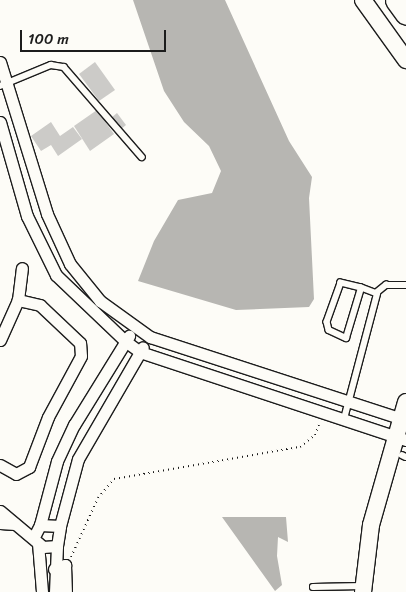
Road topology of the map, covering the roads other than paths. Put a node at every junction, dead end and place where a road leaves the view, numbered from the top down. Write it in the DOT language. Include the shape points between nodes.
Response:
graph roads {
  1 [pos="363,0"];
  2 [pos="396,0"];
  3 [pos="406,14"];
  4 [pos="406,60"];
  5 [pos="0,62"];
  6 [pos="4,85"];
  7 [pos="0,122"];
  8 [pos="142,157"];
  9 [pos="22,268"];
  10 [pos="406,285"];
  11 [pos="361,288"];
  12 [pos="376,293"];
  13 [pos="18,300"];
  14 [pos="134,328"];
  15 [pos="150,337"];
  16 [pos="0,340"];
  17 [pos="125,341"];
  18 [pos="140,352"];
  19 [pos="197,352"];
  20 [pos="228,363"];
  21 [pos="192,369"];
  22 [pos="222,379"];
  23 [pos="98,387"];
  24 [pos="113,395"];
  25 [pos="406,402"];
  26 [pos="348,404"];
  27 [pos="344,419"];
  28 [pos="404,419"];
  29 [pos="403,446"];
  30 [pos="0,465"];
  31 [pos="0,511"];
  32 [pos="0,523"];
  33 [pos="15,524"];
  34 [pos="40,525"];
  35 [pos="60,526"];
  36 [pos="36,539"];
  37 [pos="57,546"];
  38 [pos="59,567"];
  39 [pos="313,587"];
  40 [pos="367,590"];
  41 [pos="42,592"];
  42 [pos="55,592"];
  43 [pos="66,592"];
  1 -- 4 [label="main road"];
  2 -- 3 [label="highway"];
  5 -- 6 [label="street"];
  6 -- 8 [label="lane" via="51,65 64,67"];
  6 -- 14 [label="street" via="47,214 70,264 100,301"];
  7 -- 17 [label="street" via="27,216 56,275"];
  9 -- 13 [label="street"];
  10 -- 12 [label="lane" via="386,285"];
  11 -- 11 [label="lane" via="347,336 342,339 327,325 339,285"];
  11 -- 12 [label="lane"];
  12 -- 26 [label="lane"];
  13 -- 16 [label="street"];
  13 -- 30 [label="street" via="40,305 80,343 80,356 48,417 29,467 16,474"];
  14 -- 15 [label="street"];
  14 -- 17 [label="street"];
  15 -- 18 [label="street"];
  15 -- 19 [label="street"];
  17 -- 18 [label="street"];
  17 -- 23 [label="street"];
  18 -- 21 [label="street"];
  18 -- 24 [label="street"];
  19 -- 20 [label="street"];
  19 -- 21 [label="lane"];
  20 -- 22 [label="lane"];
  20 -- 26 [label="street"];
  21 -- 22 [label="street"];
  22 -- 27 [label="street"];
  23 -- 24 [label="street"];
  23 -- 34 [label="street" via="58,461"];
  24 -- 35 [label="street" via="78,459"];
  25 -- 28 [label="main road"];
  26 -- 27 [label="lane"];
  26 -- 28 [label="street"];
  27 -- 29 [label="street"];
  28 -- 29 [label="main road"];
  29 -- 40 [label="main road" via="370,524"];
  31 -- 33 [label="street"];
  32 -- 33 [label="street"];
  33 -- 36 [label="street"];
  34 -- 35 [label="street"];
  34 -- 36 [label="street"];
  35 -- 37 [label="street"];
  36 -- 37 [label="street" via="51,549"];
  36 -- 41 [label="street"];
  37 -- 38 [label="street"];
  38 -- 42 [label="street"];
  38 -- 43 [label="street"];
  39 -- 40 [label="lane"];
}
